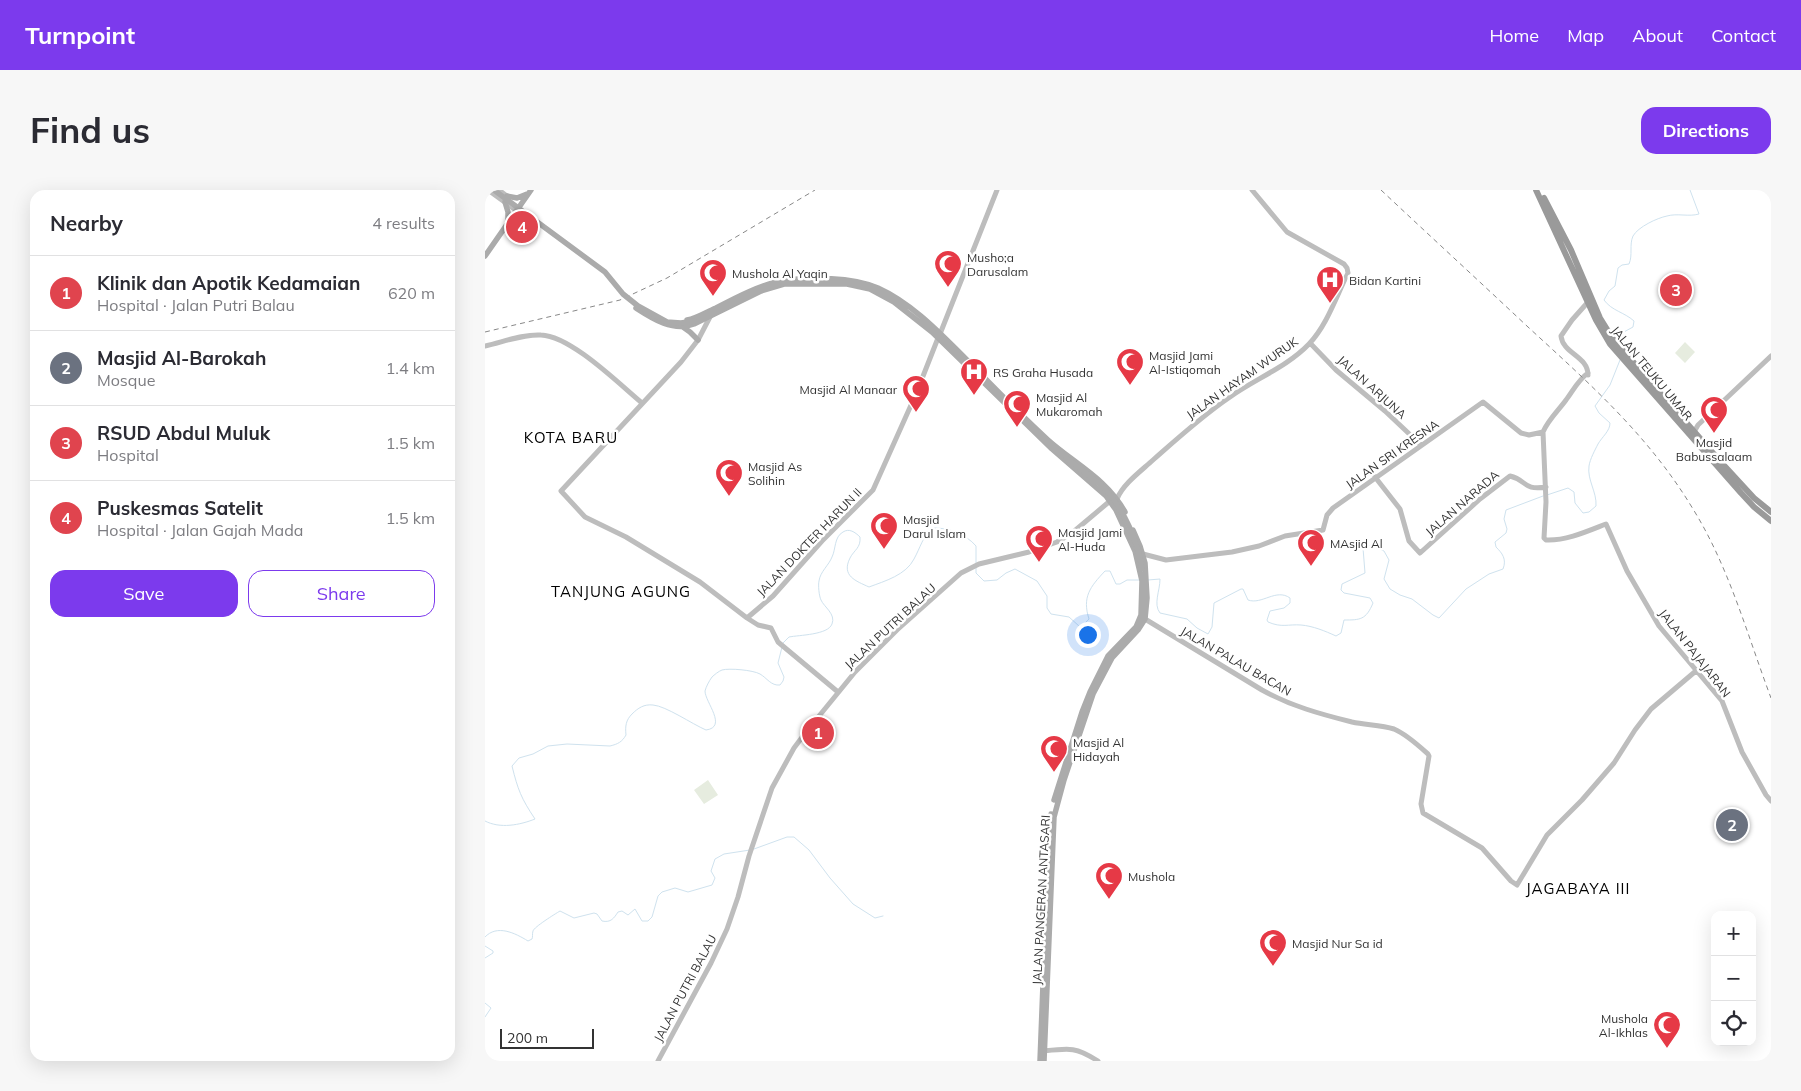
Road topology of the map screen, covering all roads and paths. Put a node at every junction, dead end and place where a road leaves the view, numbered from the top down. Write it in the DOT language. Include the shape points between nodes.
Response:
graph roads {
  1 [pos="488,190"];
  2 [pos="494,190"];
  3 [pos="499,190"];
  4 [pos="531,190"];
  5 [pos="997,190"];
  6 [pos="1252,190"];
  7 [pos="1536,190"];
  8 [pos="1540,190"];
  9 [pos="506,199"];
  10 [pos="519,208"];
  11 [pos="508,223"];
  12 [pos="485,256"];
  13 [pos="1587,302"];
  14 [pos="900,304"];
  15 [pos="711,315"];
  16 [pos="696,320"];
  17 [pos="679,325"];
  18 [pos="704,330"];
  19 [pos="939,336"];
  20 [pos="698,340"];
  21 [pos="1310,343"];
  22 [pos="485,346"];
  23 [pos="1771,356"];
  24 [pos="642,403"];
  25 [pos="1673,412"];
  26 [pos="1688,428"];
  27 [pos="1543,432"];
  28 [pos="1421,445"];
  29 [pos="1062,454"];
  30 [pos="1375,477"];
  31 [pos="1546,487"];
  32 [pos="1107,490"];
  33 [pos="1121,492"];
  34 [pos="1117,499"];
  35 [pos="1110,501"];
  36 [pos="1758,506"];
  37 [pos="1771,512"];
  38 [pos="1125,520"];
  39 [pos="1771,521"];
  40 [pos="1128,527"];
  41 [pos="1143,554"];
  42 [pos="1143,575"];
  43 [pos="747,618"];
  44 [pos="1145,619"];
  45 [pos="1697,670"];
  46 [pos="838,692"];
  47 [pos="1771,801"];
  48 [pos="1047,919"];
  49 [pos="1044,1051"];
  50 [pos="658,1061"];
  51 [pos="1039,1061"];
  52 [pos="1044,1061"];
  53 [pos="1098,1061"];
  1 -- 9 [label="street"];
  2 -- 16 [label="main road, bridge" via="605,272 638,306 667,322 681,324"];
  3 -- 9 [label="street"];
  4 -- 9 [label="main road" via="521,197"];
  4 -- 10 [label="main road"];
  5 -- 19 [label="street, JALAN DOKTER HARUN II"];
  6 -- 21 [label="street, JALAN HAYAM WURUK" via="1285,231 1347,268 1325,320"];
  7 -- 13 [label="highway, JALAN TEUKU UMAR"];
  8 -- 25 [label="highway, JALAN TEUKU UMAR" via="1605,328"];
  9 -- 10 [label="street"];
  9 -- 11 [label="main road"];
  10 -- 11 [label="main road"];
  10 -- 17 [label="main road" via="605,270 635,302"];
  11 -- 12 [label="main road"];
  13 -- 25 [label="highway, JALAN TEUKU UMAR" via="1610,344"];
  13 -- 27 [label="street" via="1567,326 1561,339 1585,364 1588,373"];
  14 -- 15 [label="main road" via="857,285 791,283 761,291"];
  14 -- 16 [label="main road" via="884,291 861,282 784,280 747,293"];
  14 -- 19 [label="main road"];
  15 -- 16 [label="main road"];
  15 -- 18 [label="street"];
  16 -- 17 [label="main road"];
  16 -- 18 [label="street" via="703,324"];
  17 -- 20 [label="main road"];
  18 -- 20 [label="street"];
  19 -- 29 [label="main road"];
  19 -- 43 [label="street, JALAN DOKTER HARUN II" via="873,490 773,596"];
  20 -- 24 [label="street"];
  21 -- 28 [label="street, JALAN ARJUNA"];
  21 -- 33 [label="street, JALAN HAYAM WURUK" via="1200,418"];
  22 -- 24 [label="street" via="533,335 553,336 595,362"];
  23 -- 26 [label="street" via="1698,425"];
  24 -- 43 [label="street" via="561,491 585,517 626,537 700,582"];
  25 -- 26 [label="highway, JALAN TEUKU UMAR"];
  26 -- 36 [label="highway, JALAN TEUKU UMAR"];
  26 -- 36 [label="highway, JALAN TEUKU UMAR"];
  27 -- 28 [label="street, JALAN SRI KRESNA" via="1521,433 1483,402"];
  27 -- 31 [label="street, JALAN PAJAJARAN"];
  28 -- 30 [label="street, JALAN SRI KRESNA"];
  29 -- 32 [label="main road"];
  29 -- 42 [label="main road, bridge" via="1101,485 1114,501 1136,545"];
  30 -- 31 [label="street, JALAN NARADA" via="1400,509 1407,536 1420,553 1510,476 1531,488"];
  30 -- 41 [label="street, JALAN SRI KRESNA" via="1331,510 1323,530 1285,536 1242,550 1171,559"];
  31 -- 45 [label="street, JALAN PAJAJARAN" via="1545,539 1555,540 1606,524 1626,568 1659,626"];
  32 -- 33 [label="street"];
  32 -- 34 [label="main road, JALAN PANGERAN ANTASARI"];
  32 -- 35 [label="main road, JALAN PANGERAN ANTASARI"];
  33 -- 34 [label="street, JALAN HAYAM WURUK"];
  34 -- 38 [label="main road, JALAN PANGERAN ANTASARI"];
  35 -- 38 [label="main road, JALAN PANGERAN ANTASARI"];
  35 -- 46 [label="street, JALAN PUTRI BALAU" via="1057,542 971,567 897,630"];
  36 -- 37 [label="highway, JALAN TEUKU UMAR"];
  36 -- 39 [label="highway, JALAN TEUKU UMAR"];
  38 -- 40 [label="main road, JALAN PANGERAN ANTASARI"];
  40 -- 41 [label="main road, JALAN PANGERAN ANTASARI"];
  40 -- 42 [label="main road, JALAN PANGERAN ANTASARI"];
  41 -- 42 [label="main road, JALAN PANGERAN ANTASARI"];
  42 -- 44 [label="main road, JALAN PANGERAN ANTASARI"];
  42 -- 48 [label="main road, JALAN PANGERAN ANTASARI" via="1140,620 1111,654 1096,680 1082,712 1056,793 1049,823"];
  43 -- 46 [label="street" via="771,628 778,642"];
  44 -- 45 [label="street, JALAN PALAU BACAN" via="1273,697 1307,711 1393,729 1418,745 1429,756 1421,804 1423,813 1482,848 1517,885 1547,835 1614,763 1651,709"];
  44 -- 48 [label="main road, JALAN PANGERAN ANTASARI" via="1114,656 1085,715 1054,823"];
  45 -- 47 [label="street, JALAN PAJAJARAN" via="1722,701 1742,752"];
  46 -- 50 [label="street, JALAN PUTRI BALAU" via="783,766 750,852 727,929"];
  48 -- 49 [label="main road, JALAN PANGERAN ANTASARI"];
  48 -- 51 [label="main road, JALAN PANGERAN ANTASARI"];
  49 -- 52 [label="main road, JALAN PANGERAN ANTASARI"];
  49 -- 53 [label="street" via="1079,1050"];
}
